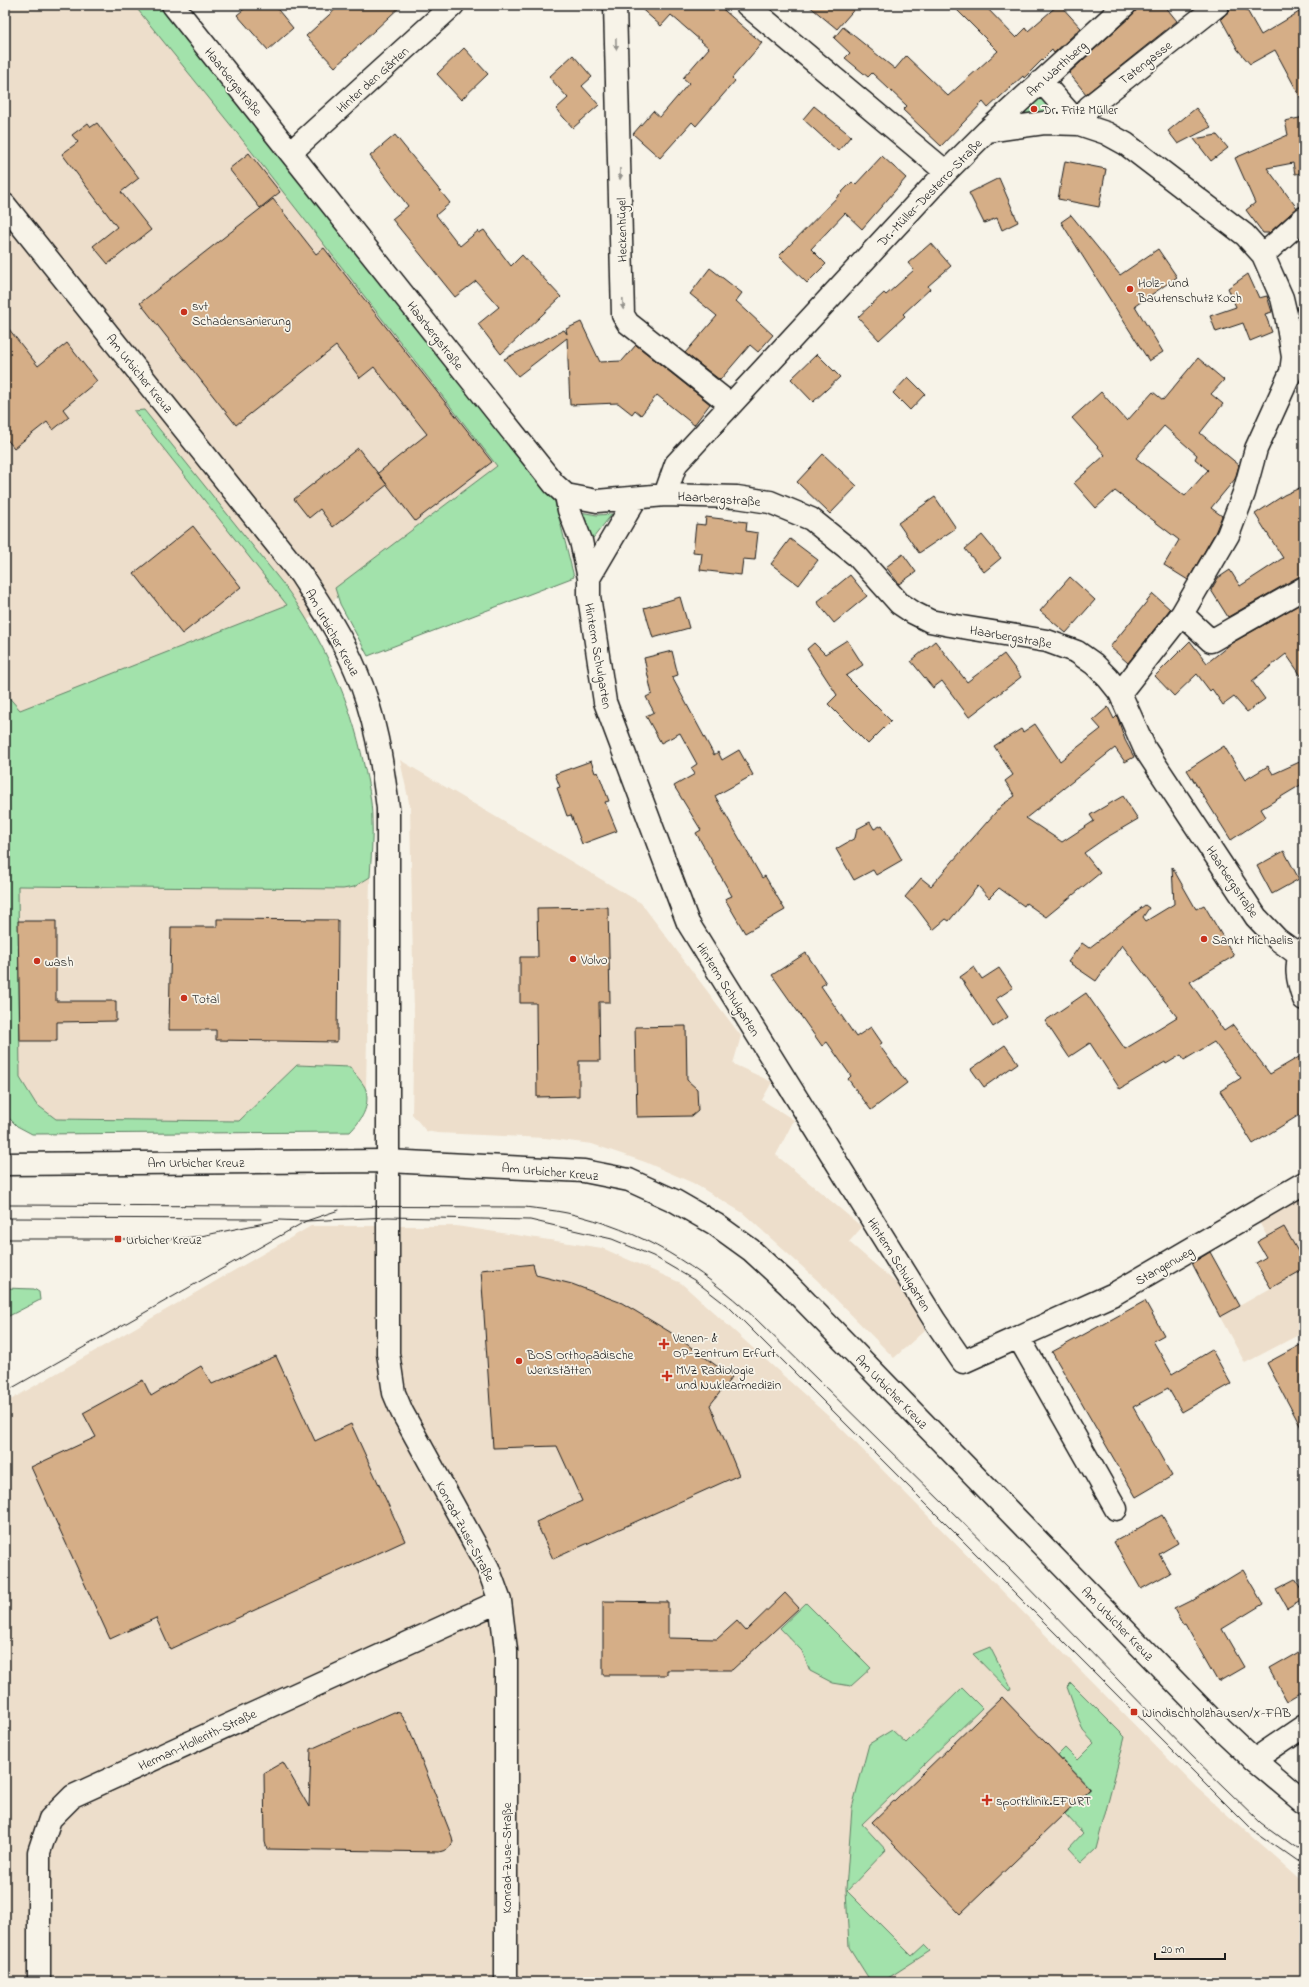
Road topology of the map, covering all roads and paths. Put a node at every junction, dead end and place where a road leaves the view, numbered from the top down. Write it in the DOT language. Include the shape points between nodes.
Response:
graph roads {
  1 [pos="173,5"];
  2 [pos="453,5"];
  3 [pos="615,5"];
  4 [pos="747,5"];
  5 [pos="1125,5"];
  6 [pos="1218,5"];
  7 [pos="1041,82"];
  8 [pos="1079,124"];
  9 [pos="987,131"];
  10 [pos="291,152"];
  11 [pos="946,172"];
  12 [pos="5,205"];
  13 [pos="1304,218"];
  14 [pos="1262,255"];
  15 [pos="730,404"];
  16 [pos="566,495"];
  17 [pos="665,495"];
  18 [pos="636,498"];
  19 [pos="589,578"];
  20 [pos="1304,588"];
  21 [pos="1182,614"];
  22 [pos="1120,693"];
  23 [pos="1302,952"];
  24 [pos="1304,1000"];
  25 [pos="388,1161"];
  26 [pos="5,1164"];
  27 [pos="1304,1183"];
  28 [pos="1019,1338"];
  29 [pos="963,1362"];
  30 [pos="1116,1509"];
  31 [pos="500,1601"];
  32 [pos="1304,1726"];
  33 [pos="1254,1760"];
  34 [pos="1304,1802"];
  35 [pos="39,1982"];
  36 [pos="506,1982"];
  1 -- 10 [label="street, Haarbergstraße"];
  2 -- 10 [label="street, Hinter den Gärten"];
  3 -- 15 [label="street, Heckenhügel, one-way" via="623,315 628,323"];
  4 -- 11 [label="street"];
  5 -- 7 [label="street, Am Warthberg"];
  6 -- 8 [label="street, Tatengasse" via="1089,107"];
  7 -- 8 [label="street"];
  7 -- 9 [label="street, Am Warthberg"];
  8 -- 9 [label="street, Dr.-Müller-Desterro-Straße" via="1044,123"];
  8 -- 14 [label="street, Dr.-Müller-Desterro-Straße" via="1106,133 1126,144 1245,235"];
  9 -- 11 [label="street, Dr.-Müller-Desterro-Straße"];
  10 -- 16 [label="street, Haarbergstraße" via="554,484"];
  11 -- 15 [label="street, Dr.-Müller-Desterro-Straße"];
  12 -- 25 [label="street, Am Urbicher Kreuz" via="301,575 331,622 356,671 374,723 388,808"];
  13 -- 14 [label="street"];
  14 -- 21 [label="street, Dr.-Müller-Desterro-Straße" via="1275,280 1286,315 1293,357 1291,372 1256,450 1244,493 1228,535"];
  15 -- 17 [label="street, Dr.-Müller-Desterro-Straße" via="676,464"];
  16 -- 18 [label="street, Haarbergstraße" via="597,501"];
  16 -- 19 [label="street, Hinterm Schulgarten" via="581,541"];
  17 -- 18 [label="street, Haarbergstraße"];
  17 -- 22 [label="street, Haarbergstraße" via="737,497 770,502 811,519 857,556 899,603 914,613 930,621 950,626 1064,646 1094,664"];
  18 -- 19 [label="street"];
  19 -- 29 [label="street, Hinterm Schulgarten" via="589,596 605,702 688,923"];
  20 -- 21 [label="street" via="1211,641"];
  21 -- 22 [label="street, Dr.-Müller-Desterro-Straße"];
  22 -- 23 [label="street, Haarbergstraße" via="1145,748 1256,917 1277,939"];
  23 -- 24 [label="street, Haarbergstraße" via="1296,968"];
  25 -- 26 [label="street, Am Urbicher Kreuz"];
  25 -- 31 [label="street, Konrad-Zuse-Straße" via="388,1353 394,1393 488,1568"];
  25 -- 33 [label="street, Am Urbicher Kreuz" via="584,1171 629,1180 676,1201 715,1224 751,1250 789,1285 1210,1718"];
  27 -- 28 [label="street, Stangenweg" via="1114,1294"];
  28 -- 29 [label="street, Stangenweg"];
  28 -- 30 [label="street"];
  31 -- 35 [label="street, Herman-Hollerith-Straße" via="73,1796 50,1819 39,1852"];
  31 -- 36 [label="street, Konrad-Zuse-Straße" via="506,1650"];
  32 -- 33 [label="street"];
  33 -- 34 [label="street, Am Urbicher Kreuz"];
}
